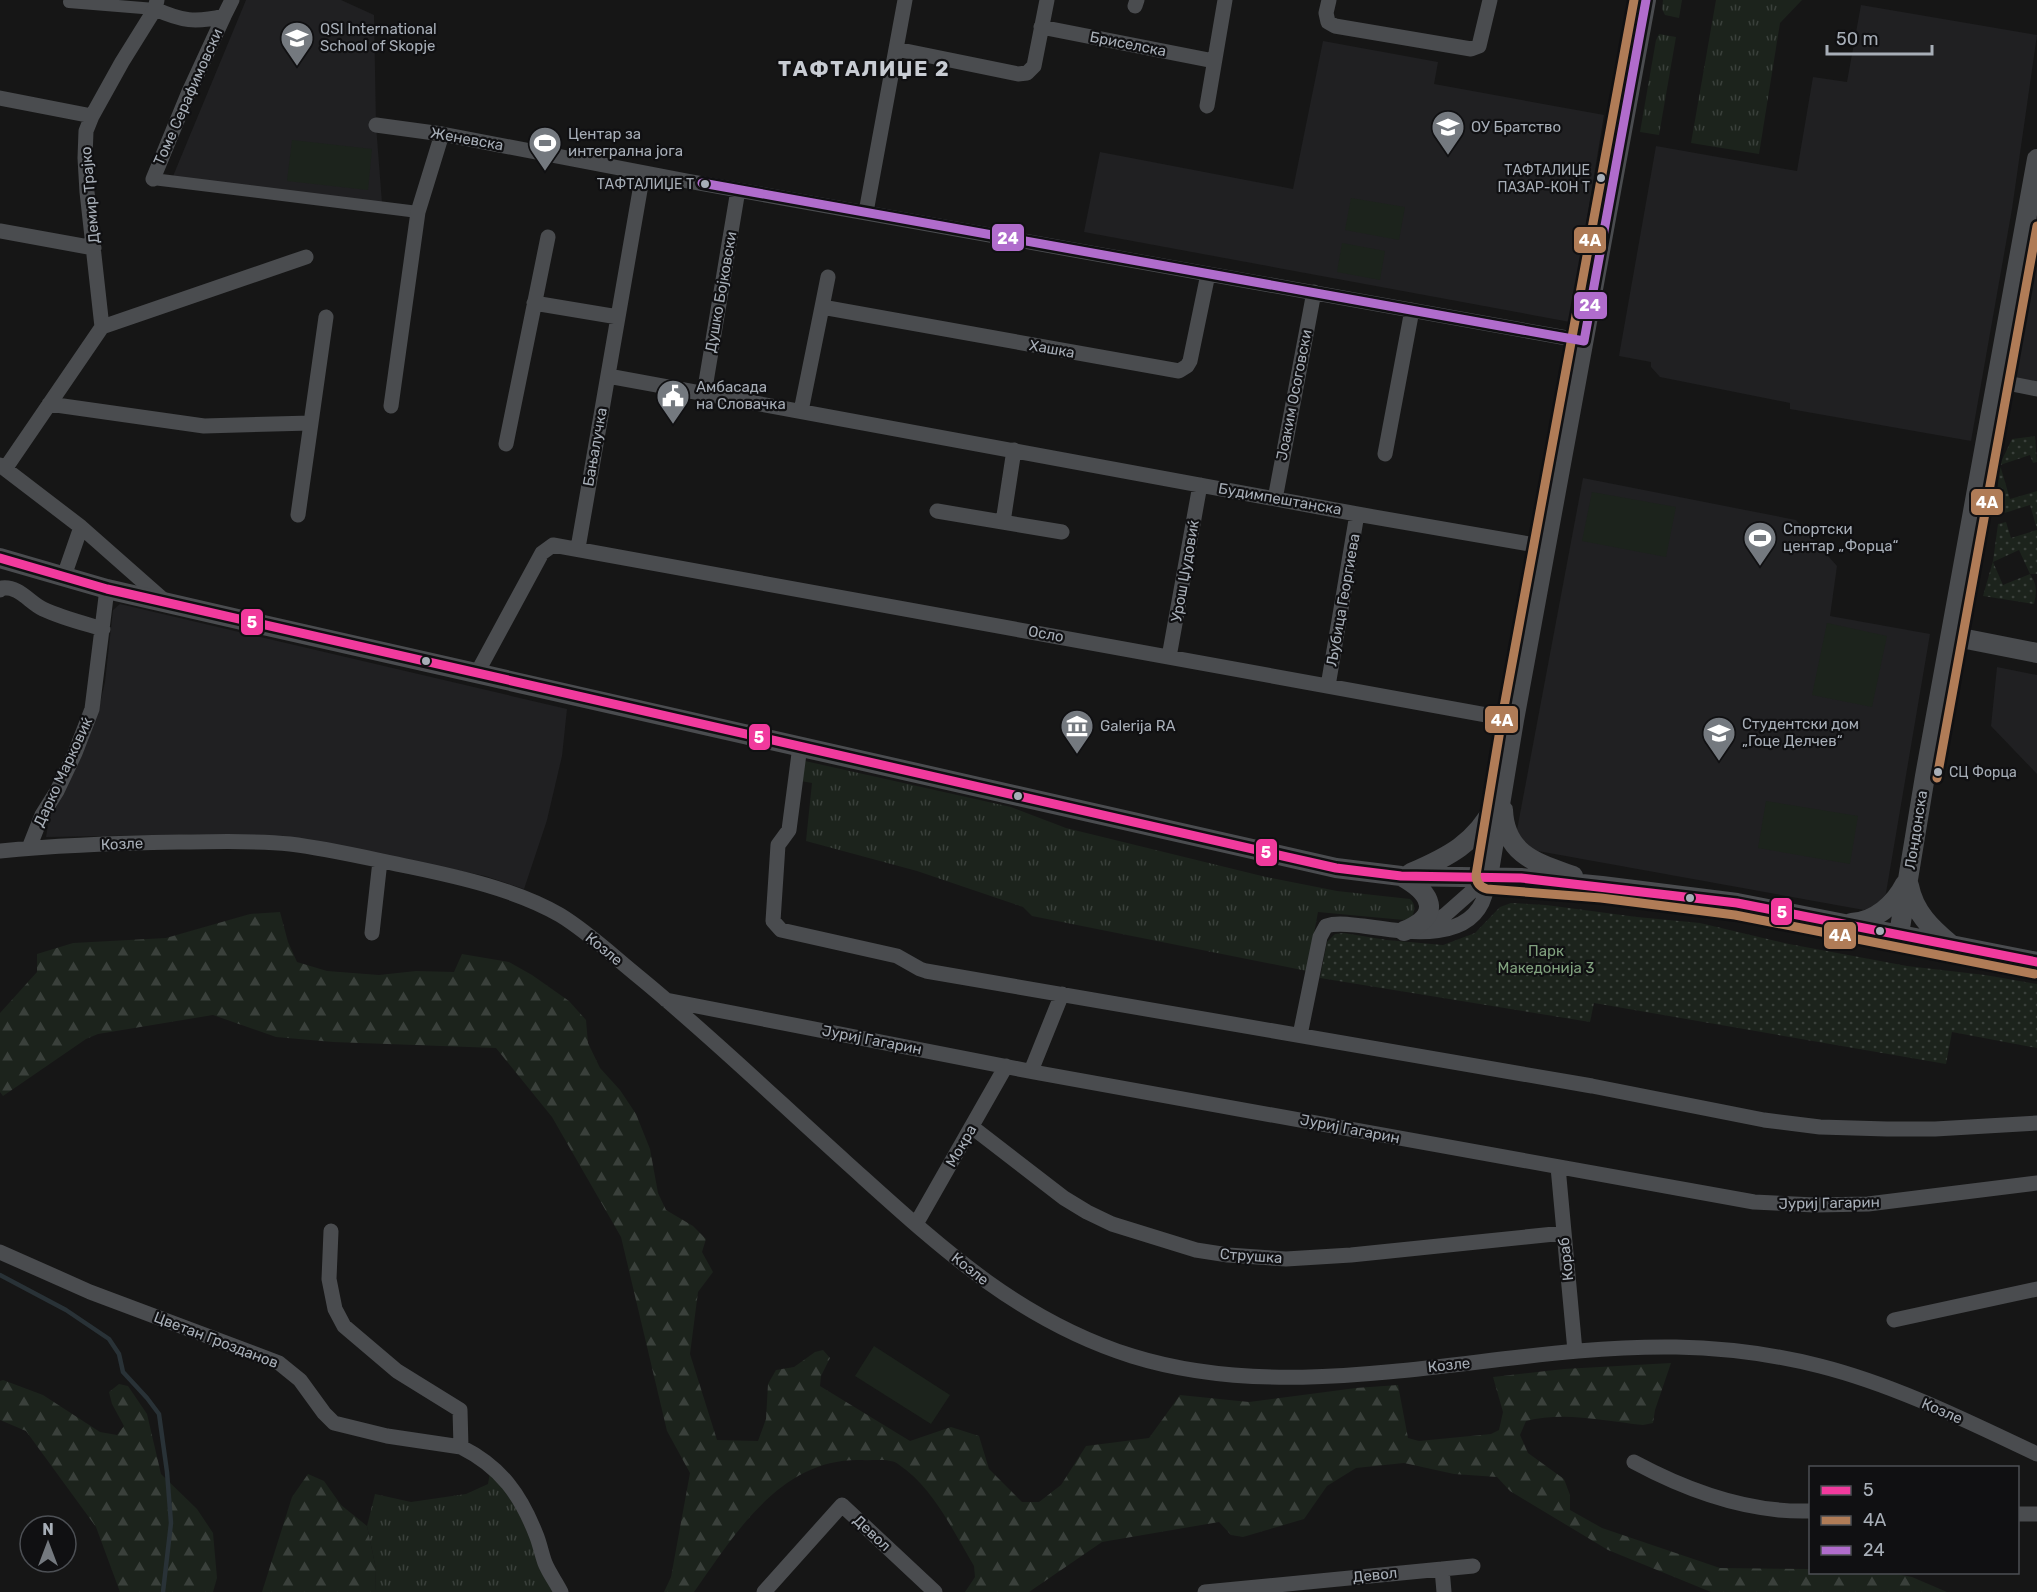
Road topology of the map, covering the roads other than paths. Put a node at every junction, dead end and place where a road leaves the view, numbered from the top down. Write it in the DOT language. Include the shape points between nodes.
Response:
graph roads {
  1 [pos="232,0"];
  2 [pos="905,0"];
  3 [pos="1047,0"];
  4 [pos="1225,0"];
  5 [pos="1329,0"];
  6 [pos="1490,0"];
  7 [pos="1646,0"];
  8 [pos="69,2"];
  9 [pos="156,4"];
  10 [pos="224,16"];
  11 [pos="1041,27"];
  12 [pos="896,49"];
  13 [pos="1214,61"];
  14 [pos="0,98"];
  15 [pos="1207,106"];
  16 [pos="92,116"];
  17 [pos="376,125"];
  18 [pos="442,134"];
  19 [pos="2037,159"];
  20 [pos="643,173"];
  21 [pos="153,179"];
  22 [pos="738,190"];
  23 [pos="418,213"];
  24 [pos="866,213"];
  25 [pos="0,231"];
  26 [pos="548,237"];
  27 [pos="94,248"];
  28 [pos="306,257"];
  29 [pos="1208,274"];
  30 [pos="828,277"];
  31 [pos="1314,292"];
  32 [pos="534,303"];
  33 [pos="822,307"];
  34 [pos="1412,310"];
  35 [pos="326,317"];
  36 [pos="618,317"];
  37 [pos="102,327"];
  38 [pos="1584,341"];
  39 [pos="608,376"];
  40 [pos="1997,381"];
  41 [pos="2037,389"];
  42 [pos="704,394"];
  43 [pos="49,404"];
  44 [pos="391,406"];
  45 [pos="801,411"];
  46 [pos="311,423"];
  47 [pos="506,444"];
  48 [pos="1014,450"];
  49 [pos="1386,454"];
  50 [pos="2,467"];
  51 [pos="1200,485"];
  52 [pos="1275,498"];
  53 [pos="936,511"];
  54 [pos="1357,514"];
  55 [pos="298,515"];
  56 [pos="1003,522"];
  57 [pos="81,527"];
  58 [pos="1062,532"];
  59 [pos="1547,547"];
  60 [pos="578,548"];
  61 [pos="0,558"];
  62 [pos="64,576"];
  63 [pos="107,588"];
  64 [pos="0,590"];
  65 [pos="166,602"];
  66 [pos="103,629"];
  67 [pos="1951,636"];
  68 [pos="2037,653"];
  69 [pos="1169,657"];
  70 [pos="477,673"];
  71 [pos="1328,686"];
  72 [pos="1514,720"];
  73 [pos="800,746"];
  74 [pos="1502,792"];
  75 [pos="29,848"];
  76 [pos="0,851"];
  77 [pos="380,861"];
  78 [pos="1401,876"];
  79 [pos="1488,877"];
  80 [pos="1908,879"];
  81 [pos="1602,885"];
  82 [pos="1843,923"];
  83 [pos="1412,931"];
  84 [pos="372,933"];
  85 [pos="1899,934"];
  86 [pos="1952,946"];
  87 [pos="2037,962"];
  88 [pos="1062,994"];
  89 [pos="666,1000"];
  90 [pos="1300,1035"];
  91 [pos="1006,1066"];
  92 [pos="1031,1071"];
  93 [pos="2037,1123"];
  94 [pos="972,1127"];
  95 [pos="1558,1167"];
  96 [pos="2037,1183"];
  97 [pos="916,1224"];
  98 [pos="331,1231"];
  99 [pos="1564,1233"];
  100 [pos="0,1252"];
  101 [pos="2037,1289"];
  102 [pos="1894,1320"];
  103 [pos="1575,1351"];
  104 [pos="461,1447"];
  105 [pos="2037,1454"];
  106 [pos="1634,1462"];
  107 [pos="1809,1511"];
  108 [pos="2019,1514"];
  109 [pos="2037,1514"];
  110 [pos="1473,1566"];
  111 [pos="1442,1569"];
  112 [pos="561,1592"];
  113 [pos="764,1592"];
  114 [pos="935,1592"];
  115 [pos="1205,1592"];
  116 [pos="1444,1592"];
  1 -- 10 [label="street, Томе Серафимовски"];
  2 -- 12 [label="street"];
  3 -- 11 [label="street"];
  4 -- 13 [label="street"];
  5 -- 6 [label="street" via="1328,22 1335,26 1471,49 1479,46"];
  7 -- 38 [label="street"];
  8 -- 9 [label="street"];
  9 -- 10 [label="street, Томе Серафимовски" via="185,20 205,21"];
  9 -- 16 [label="street, Демир Трајко"];
  10 -- 21 [label="street, Томе Серафимовски"];
  11 -- 12 [label="street" via="1034,66 1027,73"];
  11 -- 13 [label="street, Бриселска"];
  12 -- 24 [label="street"];
  13 -- 15 [label="street"];
  14 -- 16 [label="street"];
  16 -- 27 [label="street, Демир Трајко" via="86,131 85,158"];
  17 -- 18 [label="street, Женевска"];
  18 -- 20 [label="street, Женевска"];
  18 -- 23 [label="street"];
  19 -- 40 [label="street, Лондонска"];
  20 -- 22 [label="street, Женевска"];
  20 -- 36 [label="street, Бањалучка"];
  21 -- 23 [label="street"];
  22 -- 24 [label="street, Женевска"];
  22 -- 42 [label="street, Душко Бојковски"];
  23 -- 44 [label="street"];
  24 -- 29 [label="street, Женевска"];
  25 -- 27 [label="street"];
  26 -- 32 [label="street"];
  27 -- 37 [label="street, Демир Трајко"];
  28 -- 37 [label="street"];
  29 -- 31 [label="street, Женевска"];
  29 -- 33 [label="street, Хашка" via="1190,361 1179,371"];
  30 -- 33 [label="street"];
  31 -- 34 [label="street, Женевска"];
  31 -- 52 [label="street, Јоаким Осоговски"];
  32 -- 36 [label="street"];
  32 -- 47 [label="street"];
  33 -- 45 [label="street"];
  34 -- 38 [label="street, Женевска"];
  34 -- 49 [label="street"];
  35 -- 46 [label="street"];
  36 -- 39 [label="street, Бањалучка"];
  37 -- 43 [label="street"];
  38 -- 59 [label="street"];
  39 -- 42 [label="street, Будимпештанска"];
  39 -- 60 [label="street, Бањалучка"];
  40 -- 41 [label="street"];
  40 -- 67 [label="street, Лондонска"];
  42 -- 45 [label="street, Будимпештанска"];
  43 -- 46 [label="street" via="204,426"];
  43 -- 50 [label="street"];
  45 -- 48 [label="street, Будимпештанска"];
  46 -- 55 [label="street"];
  48 -- 51 [label="street, Будимпештанска"];
  48 -- 56 [label="street"];
  50 -- 57 [label="street"];
  51 -- 52 [label="street, Будимпештанска"];
  51 -- 69 [label="street, Урош Џудовиќ"];
  52 -- 54 [label="street, Будимпештанска"];
  53 -- 56 [label="street"];
  54 -- 59 [label="street, Будимпештанска"];
  54 -- 71 [label="street, Љубица Георгиева"];
  56 -- 58 [label="street"];
  57 -- 62 [label="street"];
  57 -- 65 [label="street"];
  59 -- 72 [label="street"];
  60 -- 69 [label="street, Осло"];
  60 -- 70 [label="street" via="553,545 542,553"];
  61 -- 62 [label="street"];
  62 -- 63 [label="street"];
  63 -- 65 [label="street"];
  63 -- 66 [label="street, Дарко Марковиќ"];
  64 -- 66 [label="street" via="8,587 42,609"];
  65 -- 70 [label="street"];
  66 -- 75 [label="street, Дарко Марковиќ" via="92,709"];
  67 -- 68 [label="street"];
  67 -- 80 [label="street, Лондонска"];
  69 -- 71 [label="street, Осло"];
  70 -- 73 [label="street"];
  71 -- 72 [label="street, Осло"];
  72 -- 74 [label="street"];
  73 -- 78 [label="street" via="1279,855"];
  73 -- 88 [label="street" via="789,830 778,845 773,921 776,926 897,956 926,971"];
  74 -- 78 [label="street" via="1483,827 1466,844"];
  74 -- 79 [label="street"];
  74 -- 81 [label="street" via="1508,836 1520,852 1543,865"];
  75 -- 76 [label="street, Козле"];
  75 -- 77 [label="street, Козле" via="140,843 287,844"];
  77 -- 84 [label="street"];
  77 -- 89 [label="street, Козле" via="447,874 538,904 578,928"];
  78 -- 79 [label="street"];
  78 -- 83 [label="street" via="1419,888 1429,906 1427,916"];
  79 -- 81 [label="street"];
  79 -- 83 [label="street" via="1428,928"];
  80 -- 82 [label="street" via="1878,915"];
  80 -- 85 [label="street, Лондонска"];
  80 -- 86 [label="street" via="1916,907 1928,925"];
  81 -- 82 [label="street" via="1737,903"];
  82 -- 85 [label="street"];
  83 -- 90 [label="street" via="1337,924 1324,929"];
  85 -- 86 [label="street"];
  86 -- 87 [label="street"];
  88 -- 90 [label="street"];
  88 -- 92 [label="street"];
  89 -- 91 [label="street, Јуриј Гагарин"];
  89 -- 97 [label="street, Козле"];
  90 -- 93 [label="street" via="1820,1128 1935,1129"];
  91 -- 92 [label="street, Јуриј Гагарин"];
  91 -- 94 [label="street, Мокра"];
  92 -- 95 [label="street, Јуриј Гагарин"];
  94 -- 97 [label="street, Мокра"];
  94 -- 99 [label="street, Струшка" via="1088,1212 1196,1250 1286,1259"];
  95 -- 96 [label="street, Јуриј Гагарин" via="1718,1197 1804,1205 1894,1201"];
  95 -- 99 [label="street, Кораб"];
  97 -- 103 [label="street, Козле" via="980,1278 1036,1314 1102,1346 1168,1365 1245,1376 1306,1376"];
  98 -- 104 [label="street" via="329,1279 335,1309 344,1326 397,1371 460,1410"];
  99 -- 103 [label="street, Кораб"];
  100 -- 104 [label="street, Цветан Грозданов" via="90,1292 279,1363 300,1380 334,1423"];
  101 -- 102 [label="street"];
  103 -- 105 [label="street, Козле" via="1718,1349 1819,1365 1871,1381"];
  104 -- 112 [label="street" via="483,1458 506,1480 525,1508 546,1565"];
  106 -- 107 [label="street" via="1663,1477 1736,1503 1770,1510"];
  108 -- 109 [label="street"];
  110 -- 111 [label="street, Девол"];
  111 -- 115 [label="street, Девол"];
  111 -- 116 [label="street"];
  113 -- 114 [label="street, Девол" via="842,1505"];
}
